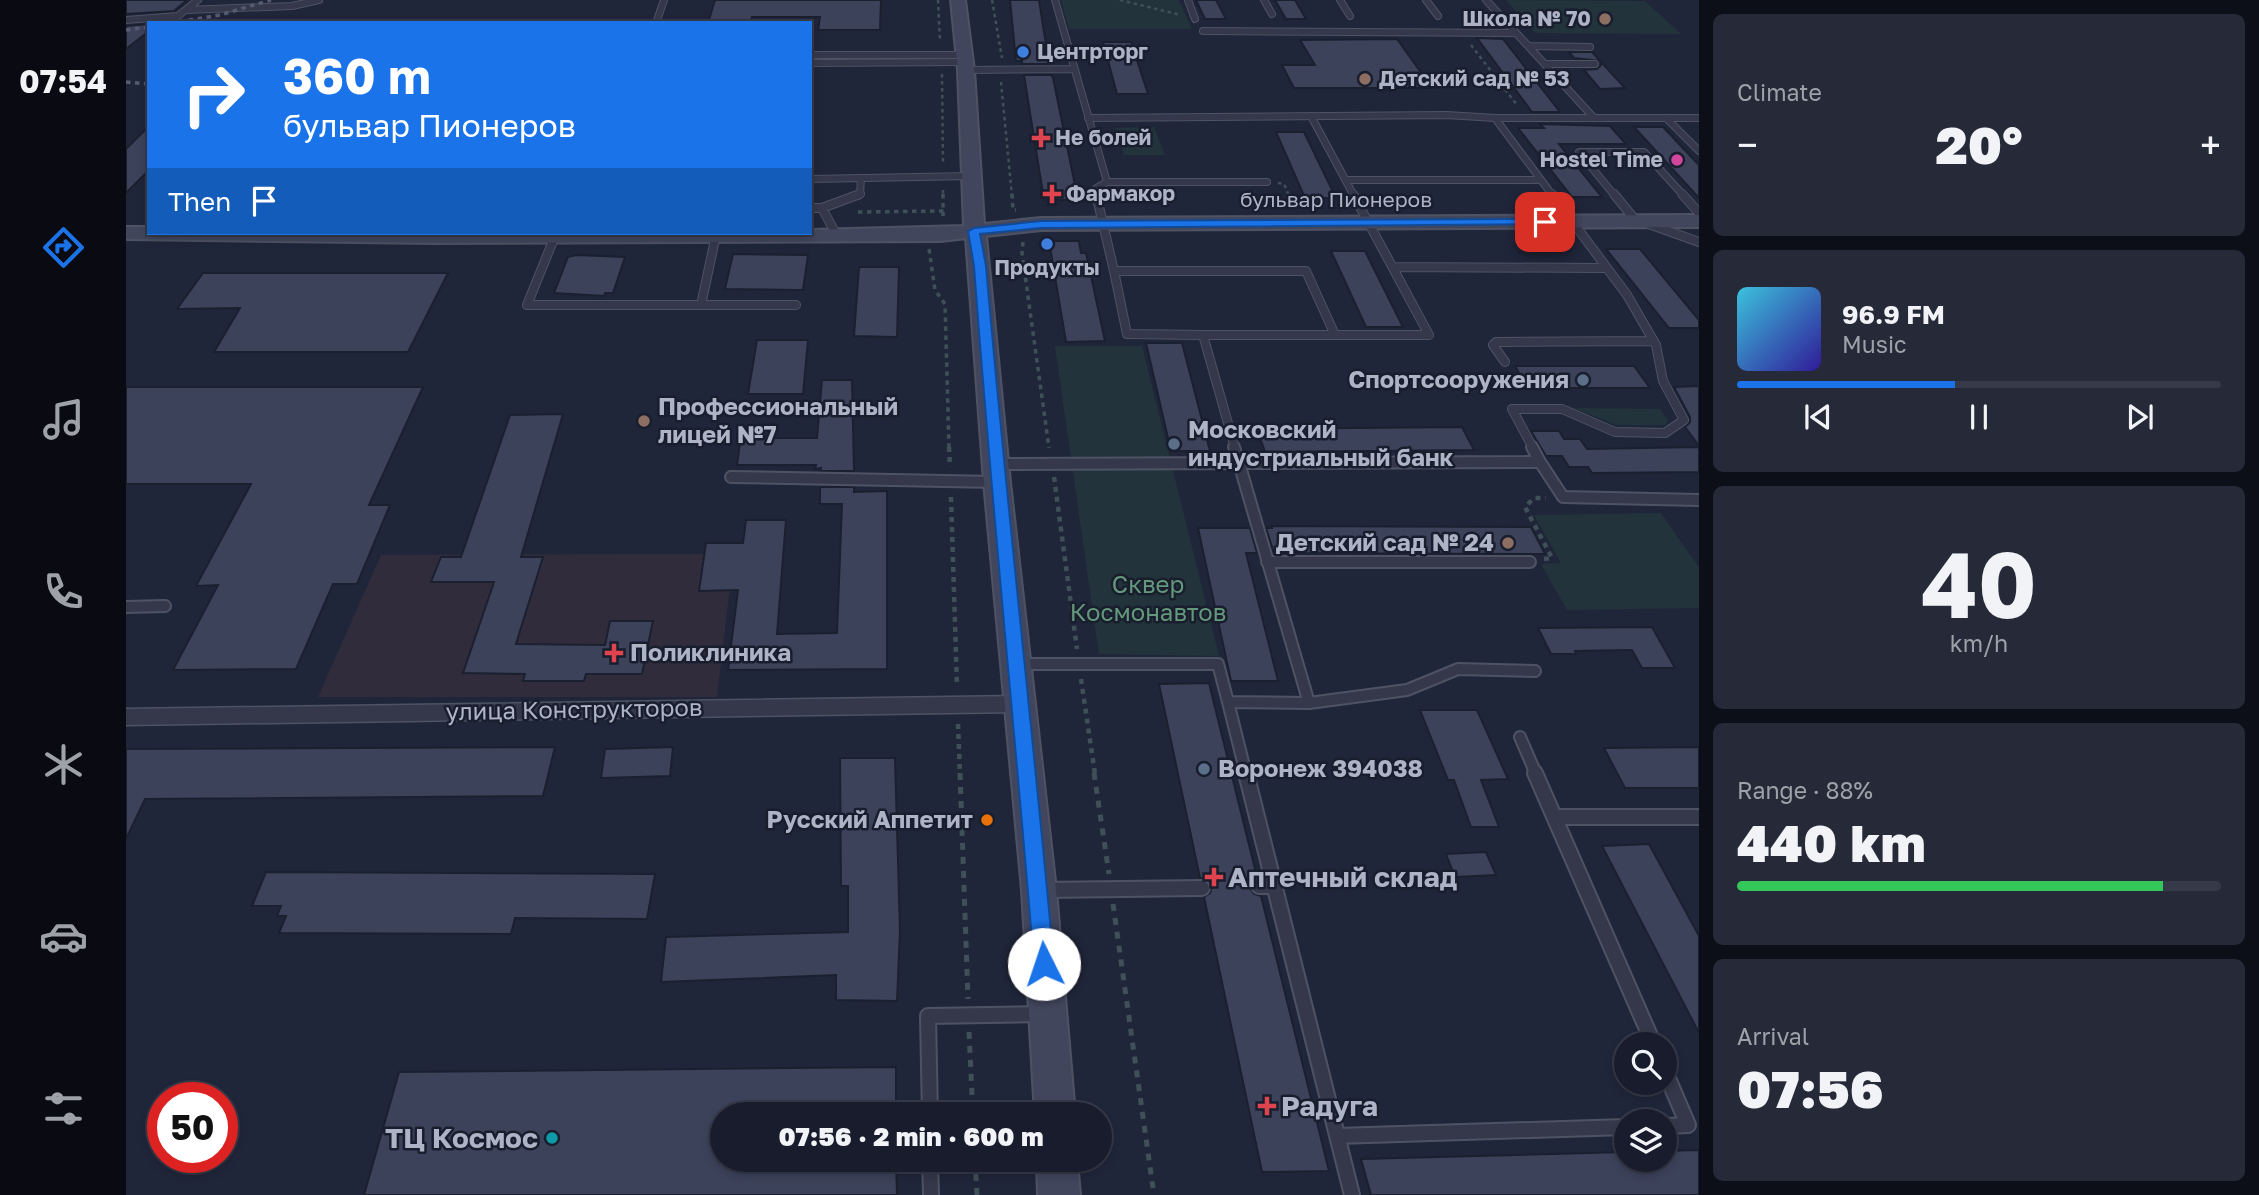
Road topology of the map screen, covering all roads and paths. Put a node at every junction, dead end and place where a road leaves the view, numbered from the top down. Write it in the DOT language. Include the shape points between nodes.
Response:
graph roads {
  1 [pos="198,0"];
  2 [pos="319,0"];
  3 [pos="664,0"];
  4 [pos="937,0"];
  5 [pos="958,0"];
  6 [pos="992,0"];
  7 [pos="1055,0"];
  8 [pos="1120,0"];
  9 [pos="1188,0"];
  10 [pos="1264,0"];
  11 [pos="1340,0"];
  12 [pos="1426,0"];
  13 [pos="1486,0"];
  14 [pos="186,10"];
  15 [pos="1272,14"];
  16 [pos="1350,16"];
  17 [pos="1438,16"];
  18 [pos="1195,19"];
  19 [pos="126,20"];
  20 [pos="657,21"];
  21 [pos="1203,31"];
  22 [pos="1462,33"];
  23 [pos="1516,33"];
  24 [pos="1528,46"];
  25 [pos="1590,47"];
  26 [pos="812,55"];
  27 [pos="941,59"];
  28 [pos="965,62"];
  29 [pos="812,63"];
  30 [pos="1545,64"];
  31 [pos="1595,64"];
  32 [pos="1073,69"];
  33 [pos="999,70"];
  34 [pos="1311,116"];
  35 [pos="1088,118"];
  36 [pos="1495,118"];
  37 [pos="1527,118"];
  38 [pos="1594,118"];
  39 [pos="1666,118"];
  40 [pos="1699,118"];
  41 [pos="1699,151"];
  42 [pos="971,176"];
  43 [pos="942,177"];
  44 [pos="861,178"];
  45 [pos="812,179"];
  46 [pos="1346,180"];
  47 [pos="1540,180"];
  48 [pos="1107,182"];
  49 [pos="1267,182"];
  50 [pos="812,209"];
  51 [pos="1013,210"];
  52 [pos="1296,210"];
  53 [pos="944,211"];
  54 [pos="824,212"];
  55 [pos="1699,213"];
  56 [pos="1639,221"];
  57 [pos="1699,221"];
  58 [pos="1571,222"];
  59 [pos="1368,223"];
  60 [pos="940,224"];
  61 [pos="1105,224"];
  62 [pos="974,231"];
  63 [pos="126,233"];
  64 [pos="147,233"];
  65 [pos="436,235"];
  66 [pos="490,235"];
  67 [pos="623,235"];
  68 [pos="716,235"];
  69 [pos="555,236"];
  70 [pos="837,236"];
  71 [pos="1033,240"];
  72 [pos="1699,242"];
  73 [pos="929,248"];
  74 [pos="1394,267"];
  75 [pos="1605,268"];
  76 [pos="1114,271"];
  77 [pos="701,305"];
  78 [pos="796,305"];
  79 [pos="1203,335"];
  80 [pos="1335,335"];
  81 [pos="1654,341"];
  82 [pos="1505,362"];
  83 [pos="1540,462"];
  84 [pos="1239,463"];
  85 [pos="1052,464"];
  86 [pos="997,473"];
  87 [pos="731,477"];
  88 [pos="951,481"];
  89 [pos="1563,497"];
  90 [pos="1699,500"];
  91 [pos="1267,562"];
  92 [pos="1530,562"];
  93 [pos="164,606"];
  94 [pos="126,607"];
  95 [pos="1018,664"];
  96 [pos="1079,664"];
  97 [pos="1535,671"];
  98 [pos="1228,702"];
  99 [pos="1309,703"];
  100 [pos="1021,704"];
  101 [pos="957,705"];
  102 [pos="126,717"];
  103 [pos="1520,737"];
  104 [pos="1556,817"];
  105 [pos="1699,817"];
  106 [pos="1259,886"];
  107 [pos="1276,886"];
  108 [pos="1202,888"];
  109 [pos="1039,890"];
  110 [pos="1111,890"];
  111 [pos="1048,1014"];
  112 [pos="968,1016"];
  113 [pos="1648,1032"];
  114 [pos="1675,1095"];
  115 [pos="930,1102"];
  116 [pos="972,1102"];
  117 [pos="1054,1102"];
  118 [pos="1677,1125"];
  119 [pos="1614,1127"];
  120 [pos="1337,1136"];
  121 [pos="930,1172"];
  122 [pos="976,1172"];
  123 [pos="1058,1172"];
  124 [pos="931,1195"];
  125 [pos="977,1195"];
  126 [pos="1059,1195"];
  127 [pos="1154,1195"];
  128 [pos="1352,1195"];
  1 -- 14 [label="lane"];
  2 -- 14 [label="lane" via="292,6"];
  3 -- 20 [label="lane"];
  4 -- 27 [label="path"];
  5 -- 28 [label="main road"];
  6 -- 33 [label="path" via="1003,66"];
  7 -- 32 [label="lane"];
  8 -- 18 [label="path"];
  9 -- 18 [label="lane"];
  10 -- 15 [label="lane"];
  11 -- 16 [label="lane"];
  12 -- 17 [label="lane"];
  13 -- 23 [label="lane"];
  14 -- 19 [label="lane" via="178,16"];
  21 -- 22 [label="lane"];
  22 -- 23 [label="lane"];
  22 -- 37 [label="path"];
  23 -- 24 [label="lane"];
  24 -- 25 [label="lane"];
  24 -- 30 [label="lane"];
  26 -- 27 [label="lane"];
  27 -- 28 [label="lane"];
  27 -- 29 [label="lane"];
  27 -- 43 [label="path"];
  28 -- 33 [label="lane"];
  28 -- 42 [label="main road"];
  30 -- 31 [label="lane"];
  30 -- 38 [label="lane"];
  32 -- 33 [label="lane"];
  32 -- 35 [label="lane"];
  33 -- 51 [label="path"];
  34 -- 35 [label="lane"];
  34 -- 36 [label="lane"];
  34 -- 46 [label="lane"];
  35 -- 48 [label="lane"];
  36 -- 37 [label="lane"];
  36 -- 47 [label="lane"];
  37 -- 38 [label="lane"];
  38 -- 39 [label="lane"];
  39 -- 40 [label="lane"];
  39 -- 41 [label="lane"];
  42 -- 43 [label="lane"];
  42 -- 62 [label="main road"];
  43 -- 44 [label="lane"];
  43 -- 53 [label="path"];
  44 -- 45 [label="lane"];
  44 -- 54 [label="lane" via="860,195"];
  46 -- 47 [label="lane"];
  46 -- 59 [label="lane"];
  47 -- 58 [label="lane"];
  48 -- 49 [label="lane"];
  48 -- 61 [label="lane" via="1095,189"];
  49 -- 52 [label="path" via="1284,184"];
  50 -- 54 [label="lane"];
  53 -- 54 [label="path"];
  53 -- 60 [label="path"];
  54 -- 70 [label="lane"];
  55 -- 56 [label="lane" via="1644,152 1579,152"];
  56 -- 57 [label="main road, бульвар Пионеров"];
  56 -- 58 [label="main road, бульвар Пионеров"];
  56 -- 72 [label="lane"];
  58 -- 59 [label="main road, бульвар Пионеров"];
  58 -- 75 [label="lane"];
  59 -- 61 [label="main road, бульвар Пионеров"];
  59 -- 74 [label="lane"];
  61 -- 62 [label="main road, бульвар Пионеров"];
  61 -- 76 [label="lane"];
  62 -- 70 [label="main road, бульвар Пионеров"];
  62 -- 86 [label="main road"];
  63 -- 64 [label="main road, бульвар Пионеров"];
  65 -- 66 [label="main road, бульвар Пионеров"];
  66 -- 69 [label="main road, бульвар Пионеров"];
  67 -- 69 [label="main road, бульвар Пионеров"];
  68 -- 70 [label="main road, бульвар Пионеров"];
  68 -- 77 [label="lane"];
  69 -- 77 [label="lane" via="527,305"];
  71 -- 85 [label="path" via="1023,242 1022,253"];
  73 -- 88 [label="path" via="934,290 945,303"];
  74 -- 75 [label="lane"];
  74 -- 80 [label="lane" via="1429,335"];
  75 -- 81 [label="lane"];
  76 -- 79 [label="lane" via="1127,334"];
  76 -- 80 [label="lane" via="1306,271"];
  77 -- 78 [label="lane"];
  79 -- 80 [label="lane"];
  79 -- 84 [label="lane"];
  81 -- 82 [label="lane" via="1496,342 1493,345"];
  81 -- 83 [label="lane" via="1663,381 1685,420 1665,433 1615,432 1562,409 1512,409"];
  83 -- 84 [label="lane"];
  83 -- 89 [label="lane"];
  84 -- 85 [label="lane"];
  84 -- 91 [label="lane"];
  85 -- 86 [label="lane"];
  85 -- 96 [label="path"];
  86 -- 88 [label="lane"];
  86 -- 95 [label="main road"];
  87 -- 88 [label="lane"];
  88 -- 101 [label="path"];
  89 -- 90 [label="lane"];
  89 -- 92 [label="path" via="1534,498 1525,507 1552,558"];
  91 -- 92 [label="lane"];
  91 -- 99 [label="lane"];
  93 -- 94 [label="lane"];
  95 -- 96 [label="lane"];
  95 -- 100 [label="main road"];
  96 -- 98 [label="lane" via="1218,664"];
  96 -- 110 [label="path"];
  97 -- 99 [label="lane" via="1458,669 1407,690"];
  98 -- 99 [label="lane"];
  98 -- 107 [label="lane"];
  100 -- 101 [label="street, улица Конструкторов"];
  100 -- 109 [label="main road"];
  101 -- 102 [label="street, улица Конструкторов"];
  101 -- 112 [label="path"];
  103 -- 104 [label="lane"];
  104 -- 105 [label="lane"];
  104 -- 113 [label="lane"];
  106 -- 107 [label="lane"];
  107 -- 120 [label="lane"];
  108 -- 110 [label="lane"];
  109 -- 110 [label="lane"];
  109 -- 111 [label="main road"];
  110 -- 127 [label="path"];
  111 -- 112 [label="lane"];
  111 -- 117 [label="main road"];
  112 -- 115 [label="lane" via="928,1016"];
  112 -- 116 [label="path"];
  114 -- 118 [label="lane" via="1688,1125"];
  119 -- 120 [label="lane"];
  120 -- 128 [label="lane"];
  121 -- 124 [label="lane"];
  122 -- 125 [label="path"];
  123 -- 126 [label="main road"];
}
